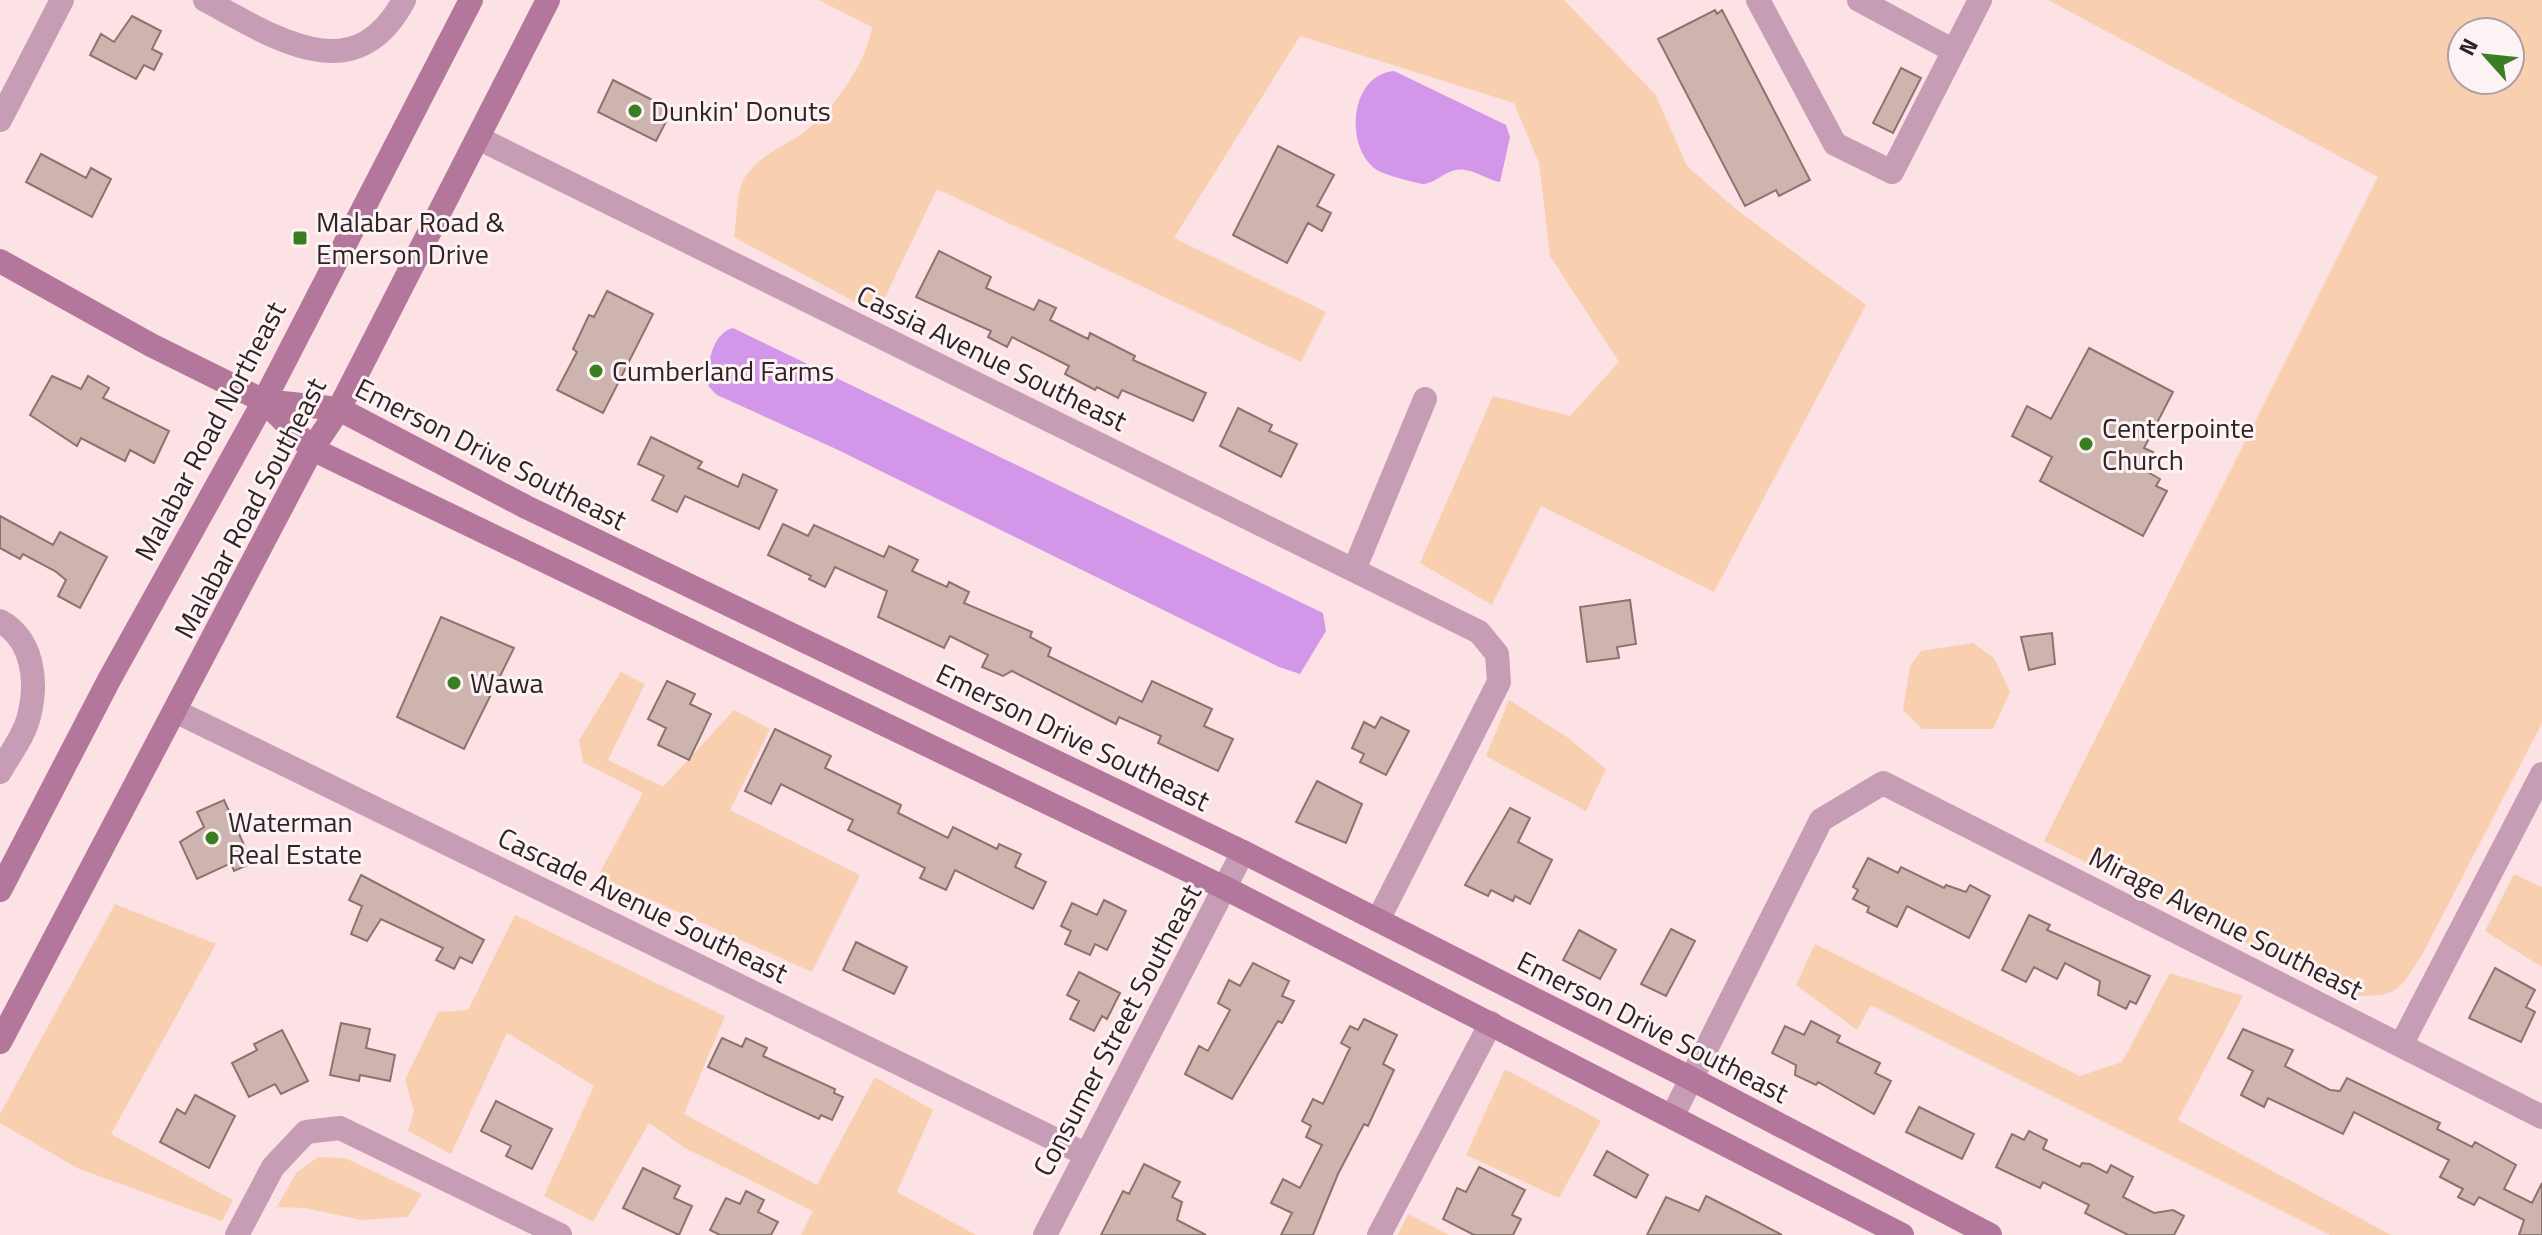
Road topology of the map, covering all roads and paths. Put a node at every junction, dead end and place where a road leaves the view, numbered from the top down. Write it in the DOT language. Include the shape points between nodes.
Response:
graph roads {
  1 [pos="62,0"];
  2 [pos="205,0"];
  3 [pos="404,0"];
  4 [pos="471,0"];
  5 [pos="548,0"];
  6 [pos="1758,0"];
  7 [pos="1859,0"];
  8 [pos="1980,0"];
  9 [pos="1954,51"];
  10 [pos="0,120"];
  11 [pos="478,138"];
  12 [pos="0,261"];
  13 [pos="1425,399"];
  14 [pos="264,401"];
  15 [pos="339,409"];
  16 [pos="312,449"];
  17 [pos="1354,570"];
  18 [pos="0,621"];
  19 [pos="175,711"];
  20 [pos="0,772"];
  21 [pos="2542,774"];
  22 [pos="1243,852"];
  23 [pos="1225,888"];
  24 [pos="0,890"];
  25 [pos="1378,920"];
  26 [pos="1491,1023"];
  27 [pos="0,1042"];
  28 [pos="2401,1045"];
  29 [pos="1690,1078"];
  30 [pos="1673,1115"];
  31 [pos="2542,1117"];
  32 [pos="1085,1154"];
  33 [pos="237,1235"];
  34 [pos="560,1235"];
  35 [pos="1045,1235"];
  36 [pos="1379,1235"];
  37 [pos="1902,1235"];
  38 [pos="1990,1235"];
  1 -- 10 [label="street"];
  2 -- 3 [label="street" via="295,46 325,53 360,47 391,24"];
  4 -- 14 [label="street, Malabar Road Northeast"];
  5 -- 11 [label="street, Malabar Road Southeast"];
  6 -- 9 [label="street" via="1835,144 1892,172"];
  7 -- 9 [label="street"];
  8 -- 9 [label="street"];
  11 -- 15 [label="street, Malabar Road Southeast"];
  11 -- 17 [label="street, Cassia Avenue Southeast"];
  12 -- 14 [label="street"];
  13 -- 17 [label="street"];
  14 -- 15 [label="street, Emerson Drive Southeast"];
  14 -- 16 [label="street"];
  14 -- 24 [label="street, Malabar Road Northeast"];
  15 -- 16 [label="street, Malabar Road Southeast"];
  15 -- 22 [label="street, Emerson Drive Southeast" via="526,507"];
  16 -- 19 [label="street, Malabar Road Southeast"];
  16 -- 23 [label="street"];
  17 -- 25 [label="street, Cassia Avenue Southeast" via="1479,632 1497,654 1499,682"];
  18 -- 20 [label="street" via="15,629 33,665 29,717"];
  19 -- 27 [label="street, Malabar Road Southeast"];
  19 -- 32 [label="street, Cascade Avenue Southeast"];
  21 -- 28 [label="street"];
  22 -- 23 [label="street, Consumer Street Southeast"];
  22 -- 25 [label="street, Emerson Drive Southeast"];
  23 -- 26 [label="street"];
  23 -- 32 [label="street, Consumer Street Southeast"];
  25 -- 29 [label="street, Emerson Drive Southeast"];
  26 -- 30 [label="street"];
  26 -- 36 [label="street"];
  28 -- 29 [label="street, Mirage Avenue Southeast" via="1883,783 1821,820"];
  28 -- 31 [label="street, Mirage Avenue Southeast"];
  29 -- 30 [label="street"];
  29 -- 38 [label="street, Emerson Drive Southeast"];
  30 -- 37 [label="street"];
  32 -- 35 [label="street, Consumer Street Southeast"];
  33 -- 34 [label="street" via="273,1167 306,1132 340,1128"];
}
